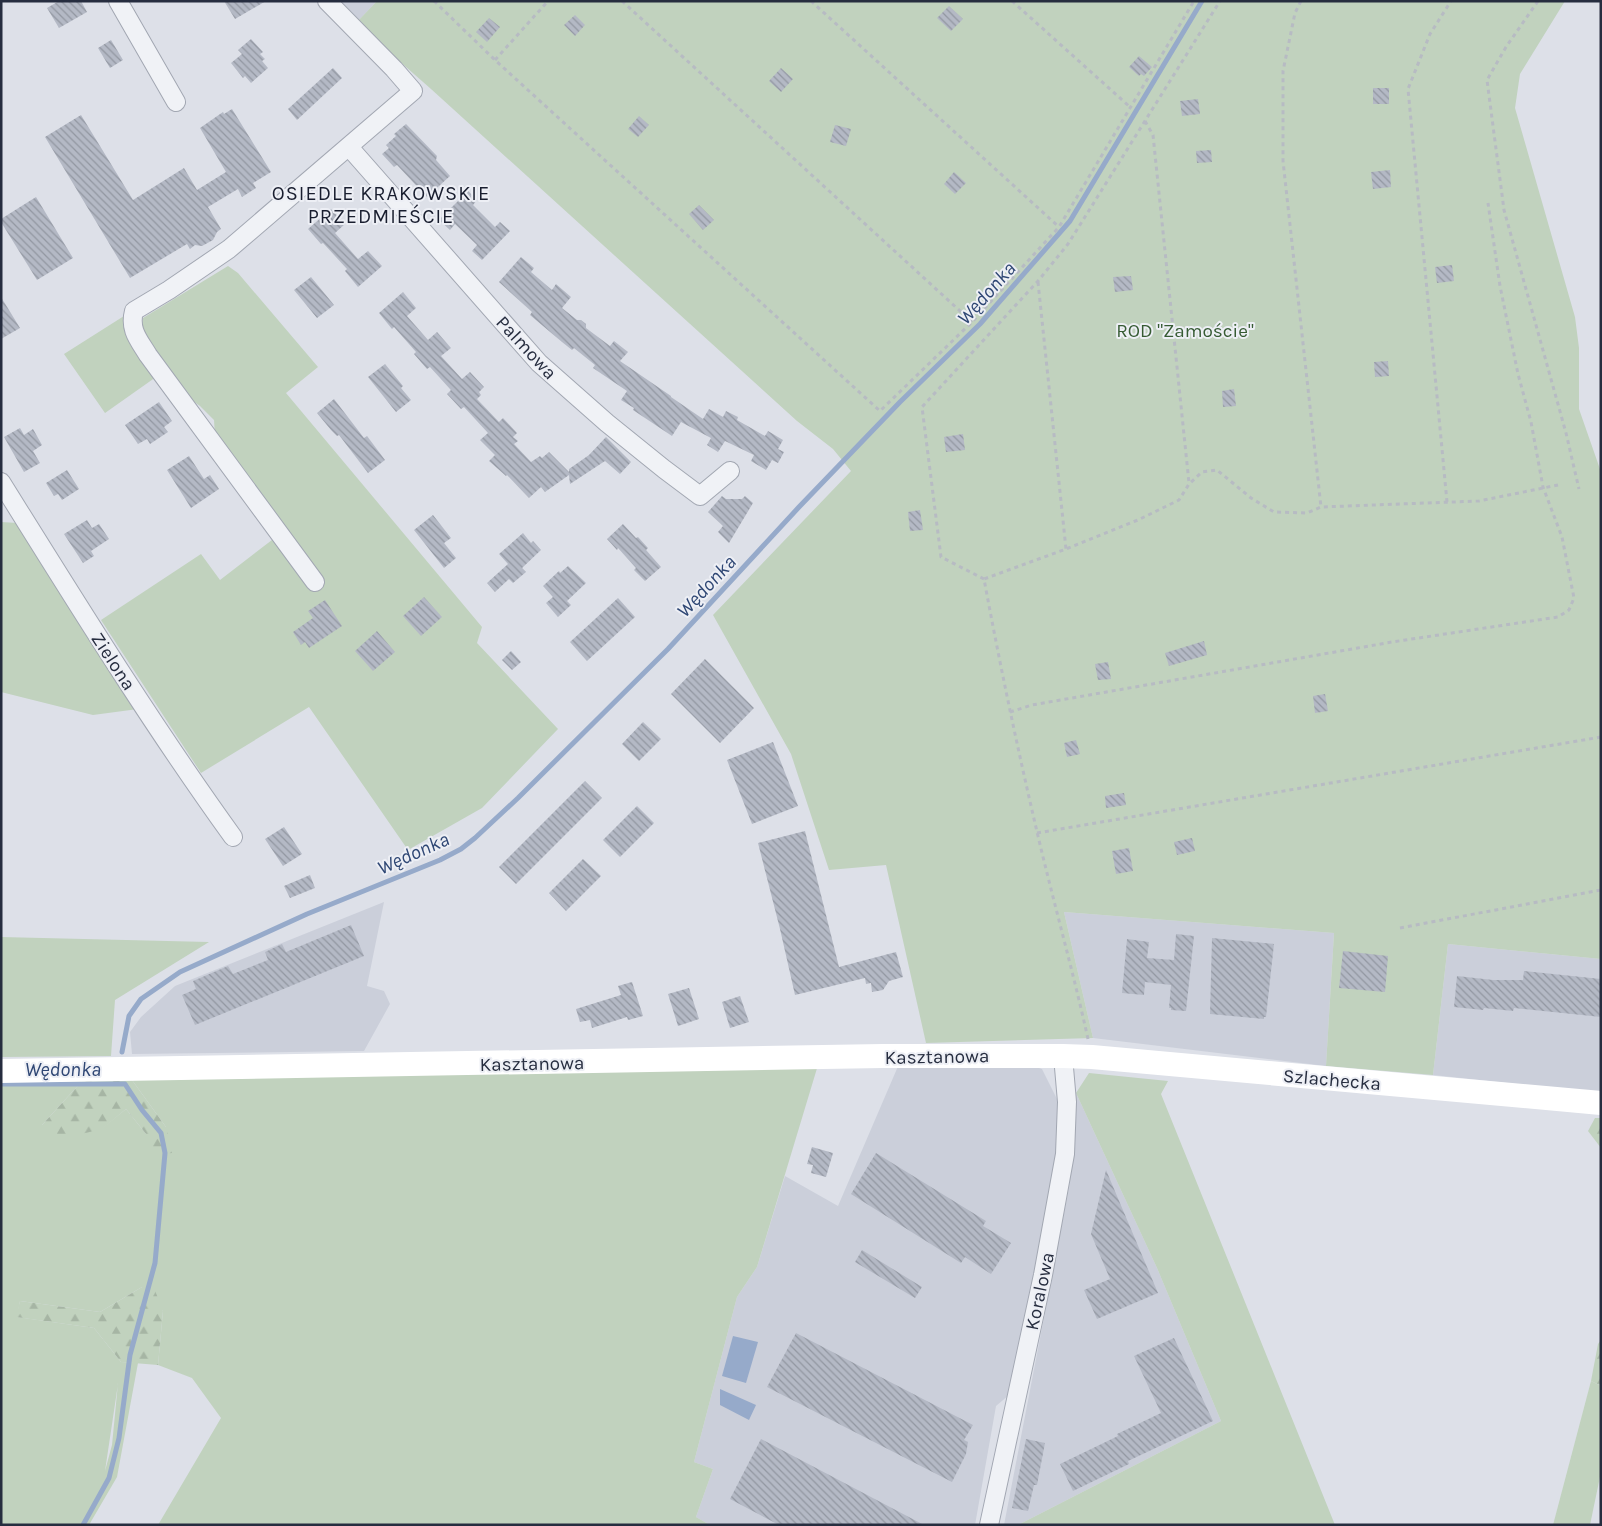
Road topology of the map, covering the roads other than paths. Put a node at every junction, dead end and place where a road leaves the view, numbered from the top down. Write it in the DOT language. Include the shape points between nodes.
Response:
graph roads {
  1 [pos="118,1"];
  2 [pos="327,1"];
  3 [pos="176,102"];
  4 [pos="349,147"];
  5 [pos="730,471"];
  6 [pos="1,482"];
  7 [pos="315,582"];
  8 [pos="233,837"];
  9 [pos="1063,1056"];
  10 [pos="1,1071"];
  11 [pos="1601,1103"];
  12 [pos="989,1525"];
  1 -- 3 [label="street"];
  2 -- 4 [label="street" via="413,91"];
  4 -- 5 [label="street, Palmowa" via="539,363 607,423 700,496"];
  4 -- 7 [label="street" via="229,249 134,311 132,320 133,330 148,355"];
  6 -- 8 [label="street, Zielona" via="181,765"];
  9 -- 10 [label="street, Kasztanowa" via="883,1056"];
  9 -- 11 [label="street, Szlachecka"];
  9 -- 12 [label="street, Koralowa" via="1068,1102 1065,1154 1043,1275"];
}
